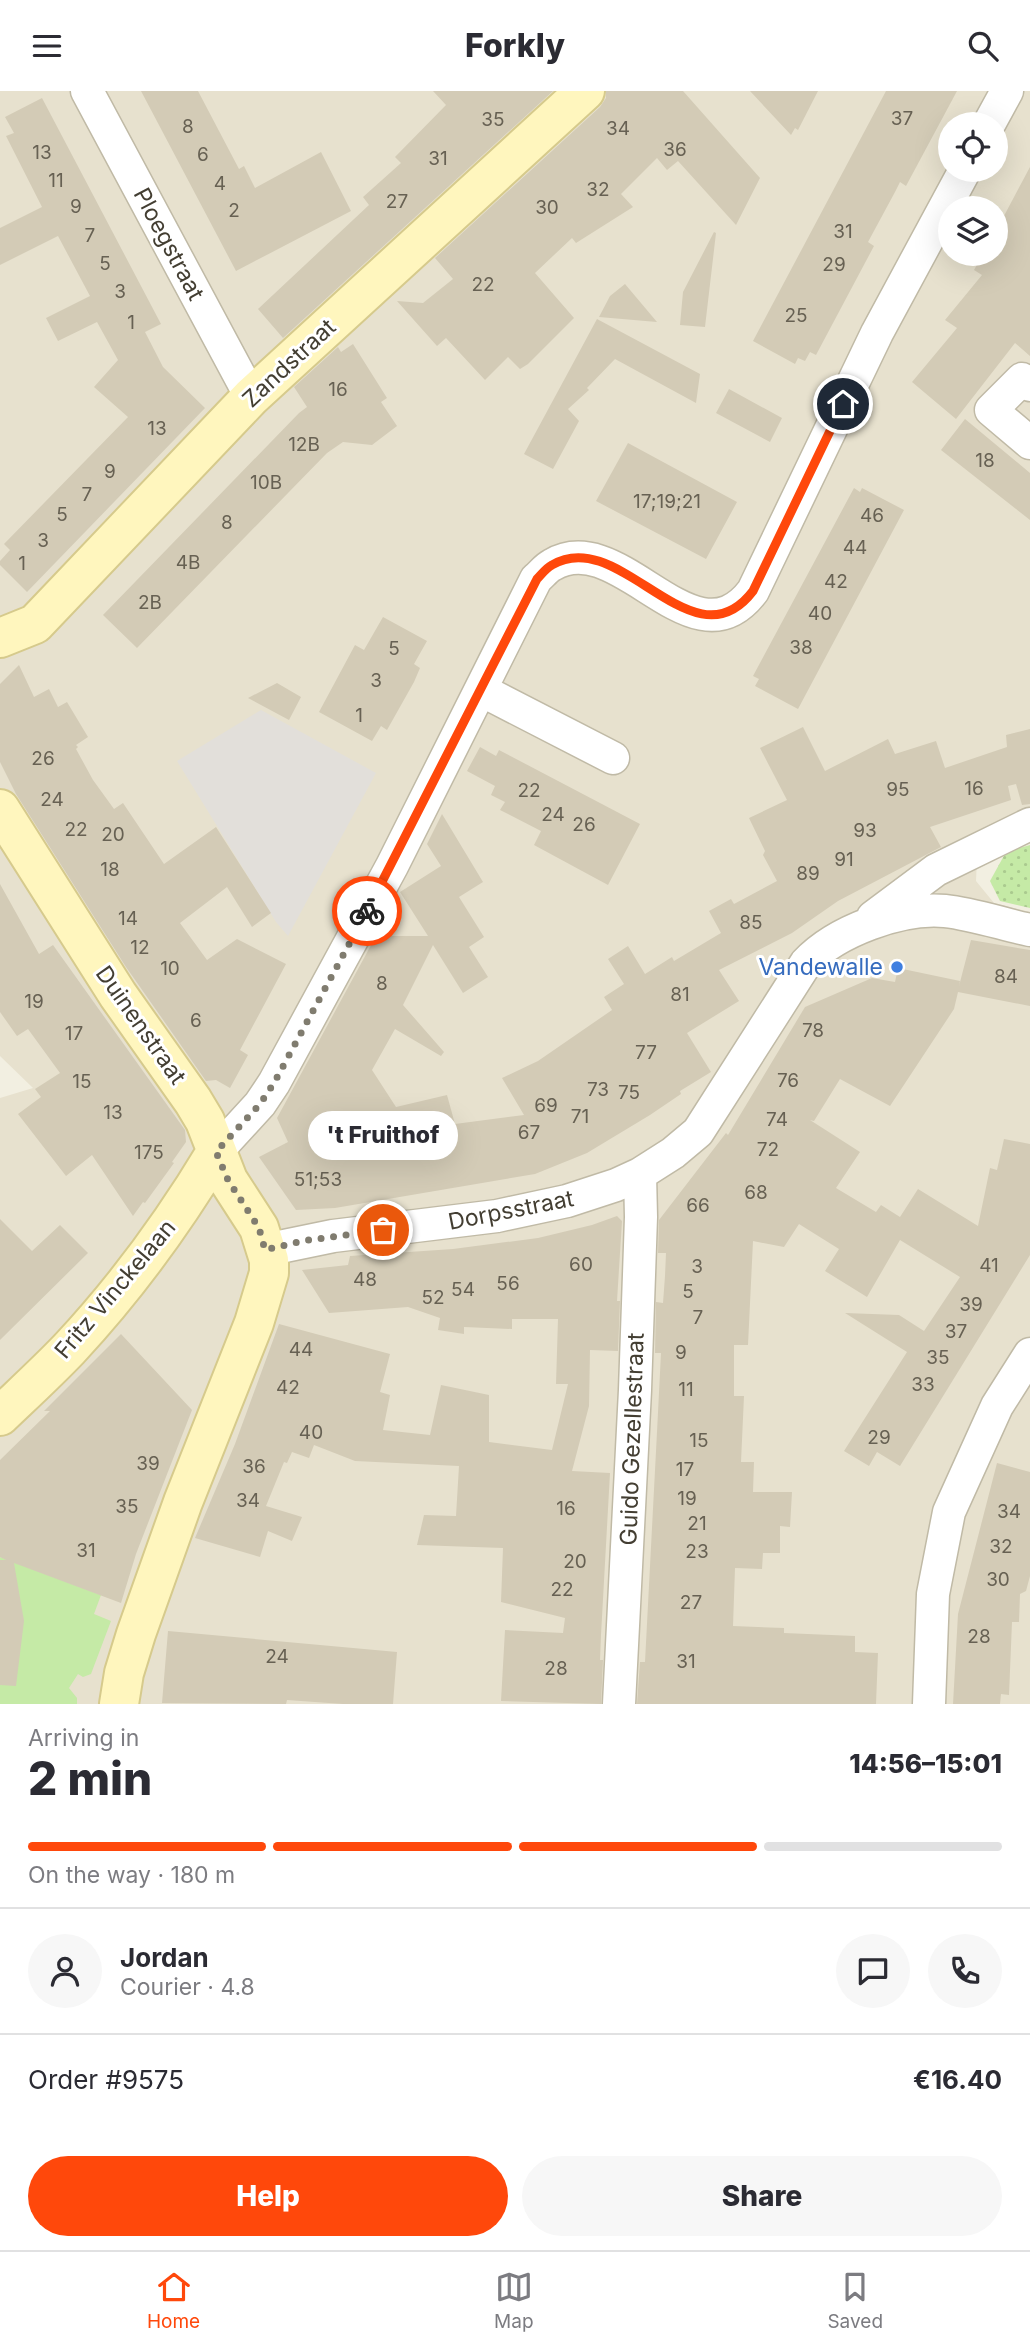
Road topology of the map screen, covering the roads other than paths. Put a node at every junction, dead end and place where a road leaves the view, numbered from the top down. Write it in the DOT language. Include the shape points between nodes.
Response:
graph roads {
  1 [pos="87,91"];
  2 [pos="585,91"];
  3 [pos="1007,91"];
  4 [pos="996,112"];
  5 [pos="959,182"];
  6 [pos="1030,385"];
  7 [pos="251,397"];
  8 [pos="1030,443"];
  9 [pos="0,638"];
  10 [pos="481,690"];
  11 [pos="613,758"];
  12 [pos="0,809"];
  13 [pos="1030,824"];
  14 [pos="858,929"];
  15 [pos="1030,930"];
  16 [pos="216,1152"];
  17 [pos="640,1174"];
  18 [pos="265,1250"];
  19 [pos="1030,1354"];
  20 [pos="0,1416"];
  21 [pos="118,1704"];
  22 [pos="619,1704"];
  23 [pos="929,1704"];
  1 -- 7 [label="street, Ploegstraat"];
  2 -- 7 [label="street, Zandstraat"];
  3 -- 4 [label="street"];
  5 -- 10 [label="street" via="877,333 743,604 730,613 693,613 605,563 565,559 550,565 537,579"];
  6 -- 8 [label="street" via="1022,379 992,410"];
  7 -- 9 [label="street, Zandstraat" via="35,624"];
  10 -- 11 [label="street"];
  10 -- 16 [label="street" via="274,1083"];
  12 -- 16 [label="street, Duinenstraat" via="118,995 193,1101"];
  13 -- 14 [label="street" via="936,870"];
  14 -- 15 [label="street, Dorpsstraat" via="926,910"];
  14 -- 17 [label="street, Dorpsstraat" via="824,946 806,963 698,1132"];
  16 -- 18 [label="street, Duinenstraat" via="259,1228"];
  16 -- 20 [label="street, Fritz Vinckelaan" via="186,1202 100,1314"];
  17 -- 18 [label="street, Dorpsstraat" via="567,1201 497,1216 332,1236"];
  17 -- 22 [label="street, Guido Gezellestraat"];
  18 -- 21 [label="street" via="269,1273 258,1312 164,1555"];
  19 -- 23 [label="street" via="997,1406 949,1512 933,1594"];
}
